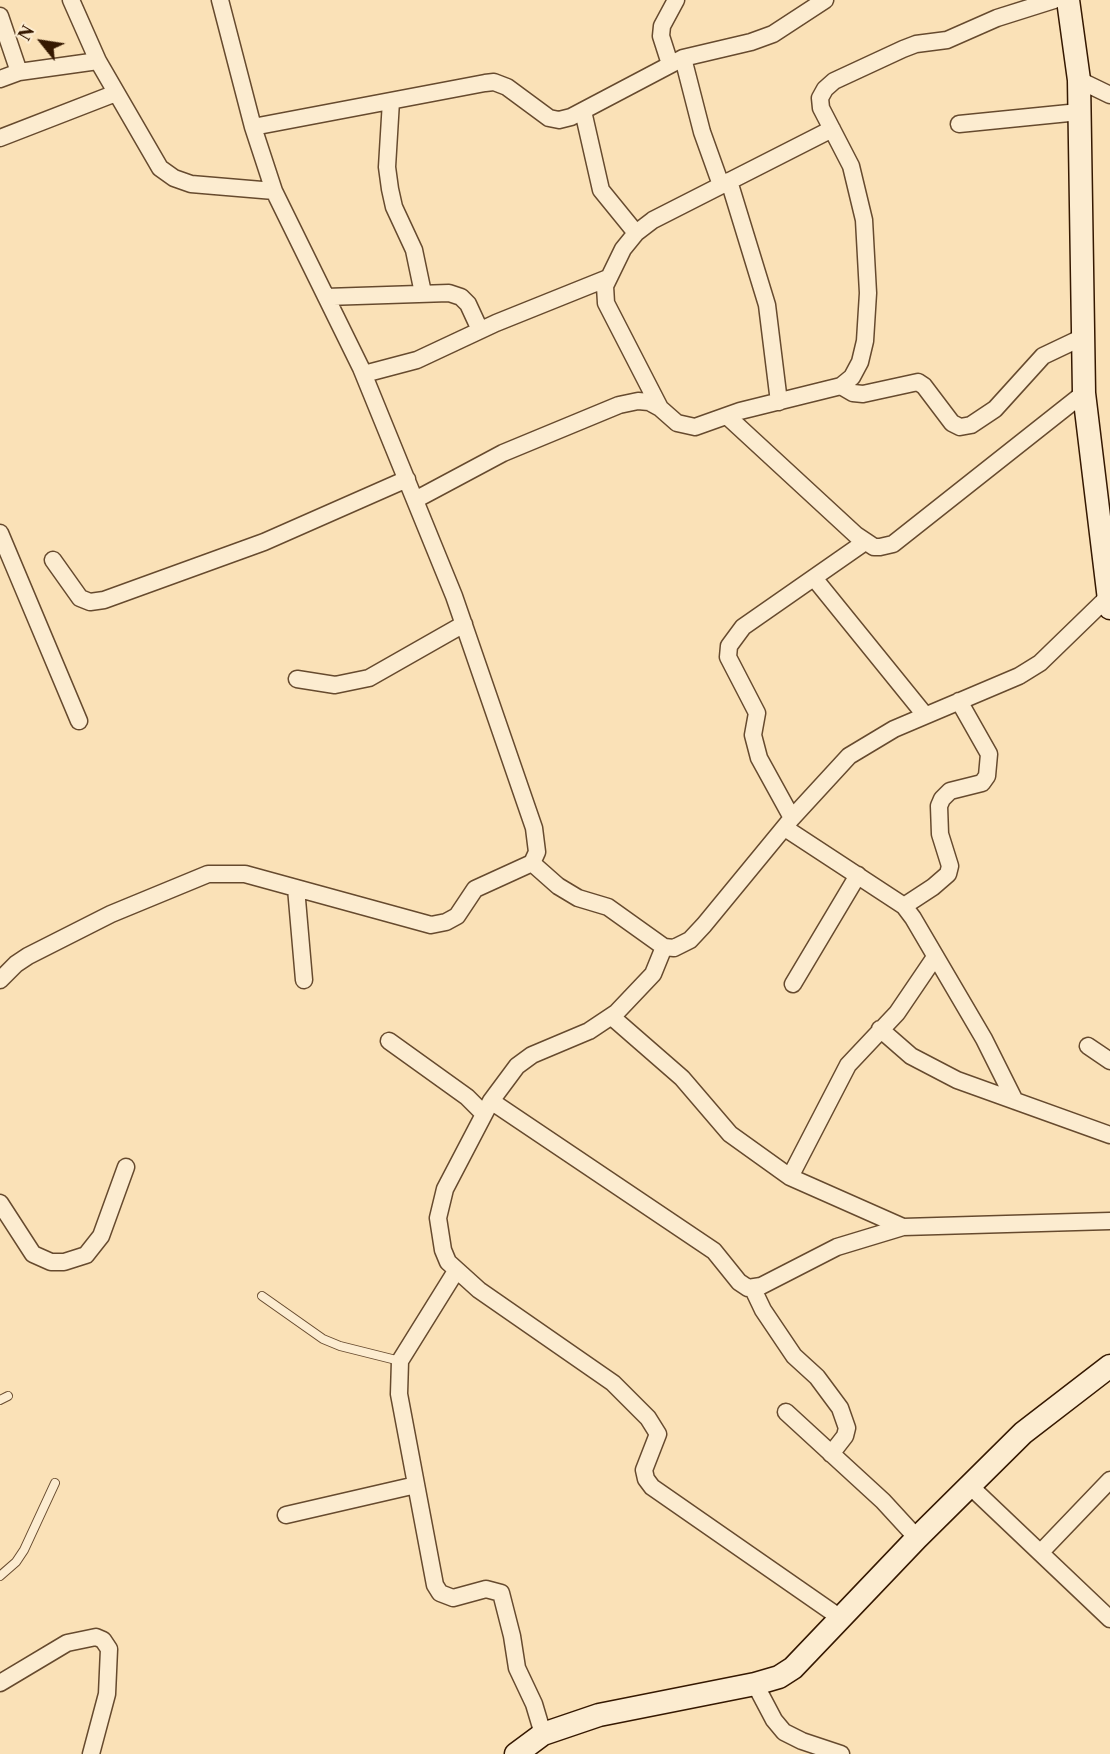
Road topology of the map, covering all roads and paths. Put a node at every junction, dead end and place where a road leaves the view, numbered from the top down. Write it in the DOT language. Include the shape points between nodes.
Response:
graph roads {
  1 [pos="71,0"];
  2 [pos="220,0"];
  3 [pos="676,0"];
  4 [pos="825,0"];
  5 [pos="1054,0"];
  6 [pos="1068,0"];
  7 [pos="0,16"];
  8 [pos="98,61"];
  9 [pos="676,61"];
  10 [pos="19,72"];
  11 [pos="0,79"];
  12 [pos="1079,80"];
  13 [pos="116,93"];
  14 [pos="1110,95"];
  15 [pos="391,101"];
  16 [pos="583,111"];
  17 [pos="1079,112"];
  18 [pos="958,124"];
  19 [pos="253,127"];
  20 [pos="832,129"];
  21 [pos="0,138"];
  22 [pos="725,183"];
  23 [pos="274,191"];
  24 [pos="636,234"];
  25 [pos="608,278"];
  26 [pos="423,293"];
  27 [pos="326,297"];
  28 [pos="480,330"];
  29 [pos="1083,337"];
  30 [pos="364,374"];
  31 [pos="841,386"];
  32 [pos="1084,393"];
  33 [pos="779,402"];
  34 [pos="660,408"];
  35 [pos="727,416"];
  36 [pos="1101,471"];
  37 [pos="407,479"];
  38 [pos="415,500"];
  39 [pos="0,533"];
  40 [pos="865,542"];
  41 [pos="53,560"];
  42 [pos="814,578"];
  43 [pos="1109,601"];
  44 [pos="464,624"];
  45 [pos="297,679"];
  46 [pos="959,701"];
  47 [pos="925,715"];
  48 [pos="79,721"];
  49 [pos="789,823"];
  50 [pos="532,863"];
  51 [pos="858,876"];
  52 [pos="296,888"];
  53 [pos="904,906"];
  54 [pos="664,947"];
  55 [pos="935,957"];
  56 [pos="0,980"];
  57 [pos="304,980"];
  58 [pos="793,984"];
  59 [pos="612,1017"];
  60 [pos="880,1029"];
  61 [pos="389,1041"];
  62 [pos="1088,1046"];
  63 [pos="1110,1061"];
  64 [pos="1015,1101"];
  65 [pos="488,1108"];
  66 [pos="1110,1135"];
  67 [pos="126,1167"];
  68 [pos="790,1177"];
  69 [pos="0,1203"];
  70 [pos="1110,1221"];
  71 [pos="903,1227"];
  72 [pos="456,1271"];
  73 [pos="753,1288"];
  74 [pos="262,1296"];
  75 [pos="400,1361"];
  76 [pos="1110,1366"];
  77 [pos="786,1412"];
  78 [pos="831,1454"];
  79 [pos="1110,1480"];
  80 [pos="55,1484"];
  81 [pos="416,1485"];
  82 [pos="971,1487"];
  83 [pos="286,1515"];
  84 [pos="917,1538"];
  85 [pos="1041,1552"];
  86 [pos="0,1576"];
  87 [pos="842,1619"];
  88 [pos="1110,1619"];
  89 [pos="0,1683"];
  90 [pos="755,1683"];
  91 [pos="543,1734"];
  92 [pos="91,1754"];
  93 [pos="516,1754"];
  94 [pos="841,1754"];
  1 -- 8 [label="street"];
  2 -- 19 [label="street"];
  3 -- 9 [label="street" via="661,36"];
  4 -- 9 [label="street" via="773,34"];
  5 -- 20 [label="street" via="997,18 947,40 909,46 834,81 820,98"];
  6 -- 12 [label="street"];
  7 -- 10 [label="street"];
  8 -- 10 [label="street"];
  8 -- 13 [label="street"];
  9 -- 16 [label="street"];
  9 -- 22 [label="street"];
  10 -- 11 [label="street"];
  12 -- 14 [label="street"];
  12 -- 17 [label="street"];
  13 -- 21 [label="street"];
  13 -- 23 [label="street" via="148,150 166,173 191,184"];
  15 -- 16 [label="street" via="494,82 549,118 559,120"];
  15 -- 19 [label="street"];
  15 -- 26 [label="street" via="387,167 390,189 414,250"];
  16 -- 24 [label="street" via="601,190"];
  17 -- 18 [label="street"];
  17 -- 29 [label="street"];
  19 -- 23 [label="street"];
  20 -- 22 [label="street"];
  20 -- 31 [label="street" via="851,165 864,220 867,293 860,362 852,377"];
  22 -- 24 [label="street" via="653,220"];
  22 -- 33 [label="street" via="767,305"];
  23 -- 27 [label="street"];
  24 -- 25 [label="street"];
  25 -- 28 [label="street"];
  25 -- 34 [label="street" via="606,303"];
  26 -- 27 [label="street"];
  26 -- 28 [label="street" via="461,297"];
  27 -- 30 [label="street"];
  28 -- 30 [label="street" via="417,360"];
  29 -- 31 [label="street" via="1042,356 995,409 971,425 960,427 952,423 918,382 863,394"];
  29 -- 32 [label="street"];
  30 -- 37 [label="street"];
  31 -- 33 [label="street"];
  32 -- 36 [label="street"];
  32 -- 40 [label="street" via="893,544 874,547"];
  33 -- 35 [label="street"];
  34 -- 35 [label="street" via="669,418 686,426 695,427"];
  34 -- 38 [label="street" via="638,401 619,405 503,453"];
  35 -- 40 [label="street"];
  36 -- 43 [label="street"];
  37 -- 38 [label="street"];
  37 -- 41 [label="street" via="264,542 104,600 90,602 80,598"];
  38 -- 44 [label="street"];
  39 -- 48 [label="street"];
  40 -- 42 [label="street"];
  42 -- 47 [label="street"];
  42 -- 49 [label="street" via="744,627 733,639 728,657 757,713 753,735 759,758"];
  43 -- 46 [label="street" via="1040,663 990,690"];
  44 -- 45 [label="street" via="369,678 335,685"];
  44 -- 50 [label="street" via="536,834 537,852"];
  46 -- 47 [label="street"];
  46 -- 53 [label="street" via="989,754 987,776 982,783 950,791 942,799 939,816 942,844 950,866 948,874"];
  47 -- 49 [label="street" via="849,756"];
  49 -- 51 [label="street"];
  49 -- 54 [label="street" via="690,940 674,948"];
  50 -- 52 [label="street" via="482,884 457,916 431,925"];
  50 -- 54 [label="street" via="558,886 578,898 608,907"];
  51 -- 53 [label="street"];
  51 -- 58 [label="street"];
  52 -- 56 [label="street" via="245,874 208,874 117,911 28,956"];
  52 -- 57 [label="street"];
  53 -- 55 [label="street"];
  54 -- 59 [label="street" via="640,991"];
  55 -- 60 [label="street" via="897,1013"];
  55 -- 64 [label="street" via="984,1039"];
  59 -- 65 [label="street" via="532,1055 518,1066"];
  59 -- 68 [label="street" via="682,1078 722,1127"];
  60 -- 64 [label="street" via="925,1066"];
  60 -- 68 [label="street" via="848,1065"];
  61 -- 65 [label="street"];
  62 -- 63 [label="street"];
  64 -- 66 [label="street"];
  65 -- 72 [label="street" via="452,1174 438,1218 443,1250"];
  65 -- 73 [label="street" via="714,1251 739,1282"];
  67 -- 69 [label="street" via="101,1236 86,1255 64,1262 51,1262 33,1254"];
  68 -- 71 [label="street"];
  70 -- 71 [label="street"];
  71 -- 73 [label="street" via="837,1247"];
  72 -- 75 [label="street"];
  72 -- 87 [label="street" via="613,1383 648,1418 658,1434 644,1470 652,1487"];
  73 -- 78 [label="street" via="794,1356 818,1377 840,1408 847,1428"];
  74 -- 75 [label="lane" via="323,1339"];
  75 -- 81 [label="street" via="399,1394"];
  76 -- 82 [label="street" via="1023,1433"];
  77 -- 78 [label="street"];
  78 -- 84 [label="street"];
  79 -- 85 [label="street"];
  80 -- 86 [label="lane" via="24,1550"];
  81 -- 83 [label="street"];
  81 -- 91 [label="street" via="435,1585 440,1593 453,1598 486,1589 501,1593 517,1668"];
  82 -- 84 [label="street"];
  82 -- 85 [label="street"];
  84 -- 87 [label="street"];
  85 -- 88 [label="street"];
  87 -- 90 [label="street" via="793,1668 779,1677"];
  89 -- 92 [label="street" via="68,1643 96,1637 103,1640 109,1649 107,1694"];
  90 -- 91 [label="street" via="599,1715"];
  90 -- 94 [label="street" via="784,1732"];
  91 -- 93 [label="street"];
}
